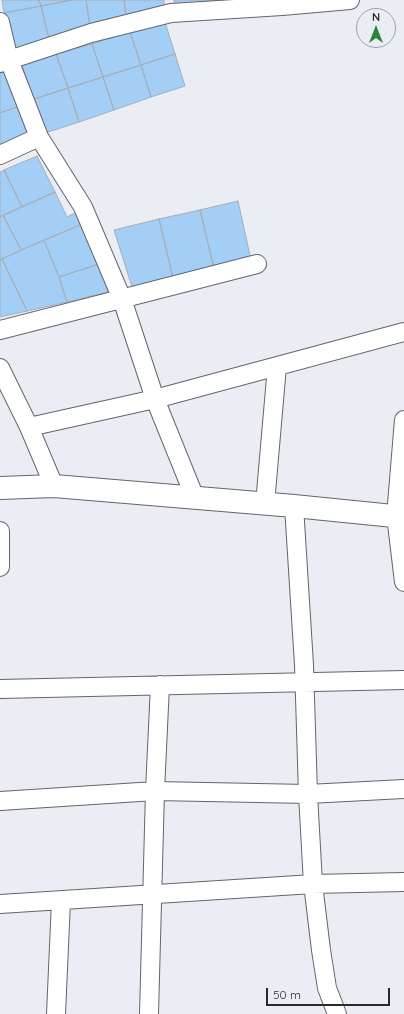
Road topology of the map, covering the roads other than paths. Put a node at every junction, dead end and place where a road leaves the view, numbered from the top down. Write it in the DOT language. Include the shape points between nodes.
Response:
graph roads {
  1 [pos="350,0"];
  2 [pos="281,3"];
  3 [pos="170,7"];
  4 [pos="0,22"];
  5 [pos="5,62"];
  6 [pos="39,137"];
  7 [pos="0,155"];
  8 [pos="257,264"];
  9 [pos="122,299"];
  10 [pos="0,330"];
  11 [pos="404,332"];
  12 [pos="277,366"];
  13 [pos="0,368"];
  14 [pos="154,399"];
  15 [pos="404,420"];
  16 [pos="29,427"];
  17 [pos="54,486"];
  18 [pos="0,488"];
  19 [pos="195,498"];
  20 [pos="265,504"];
  21 [pos="294,506"];
  22 [pos="400,516"];
  23 [pos="0,531"];
  24 [pos="0,556"];
  25 [pos="404,582"];
  26 [pos="404,680"];
  27 [pos="304,682"];
  28 [pos="160,685"];
  29 [pos="0,689"];
  30 [pos="404,789"];
  31 [pos="155,791"];
  32 [pos="308,794"];
  33 [pos="0,801"];
  34 [pos="404,882"];
  35 [pos="313,884"];
  36 [pos="152,895"];
  37 [pos="61,901"];
  38 [pos="0,904"];
  39 [pos="332,1013"];
  40 [pos="56,1014"];
  41 [pos="149,1014"];
  1 -- 2 [label="street"];
  2 -- 3 [label="street"];
  3 -- 5 [label="street"];
  4 -- 5 [label="street"];
  5 -- 6 [label="street"];
  6 -- 7 [label="street"];
  6 -- 9 [label="street" via="83,207"];
  8 -- 9 [label="street"];
  9 -- 10 [label="street"];
  9 -- 14 [label="street"];
  11 -- 12 [label="street"];
  12 -- 14 [label="street"];
  12 -- 20 [label="street"];
  13 -- 16 [label="street"];
  14 -- 16 [label="street"];
  14 -- 19 [label="street"];
  15 -- 22 [label="street"];
  16 -- 17 [label="street"];
  17 -- 18 [label="main road"];
  17 -- 19 [label="main road"];
  19 -- 20 [label="main road"];
  20 -- 21 [label="main road"];
  21 -- 22 [label="main road"];
  21 -- 27 [label="street"];
  22 -- 25 [label="street"];
  23 -- 24 [label="street"];
  26 -- 27 [label="street"];
  27 -- 28 [label="street"];
  27 -- 32 [label="street"];
  28 -- 29 [label="street"];
  28 -- 31 [label="street"];
  30 -- 32 [label="street"];
  31 -- 32 [label="street"];
  31 -- 33 [label="street"];
  31 -- 36 [label="street"];
  32 -- 35 [label="street"];
  34 -- 35 [label="street"];
  35 -- 36 [label="street"];
  35 -- 39 [label="street"];
  36 -- 37 [label="street"];
  36 -- 41 [label="street"];
  37 -- 38 [label="street"];
  37 -- 40 [label="street"];
}
